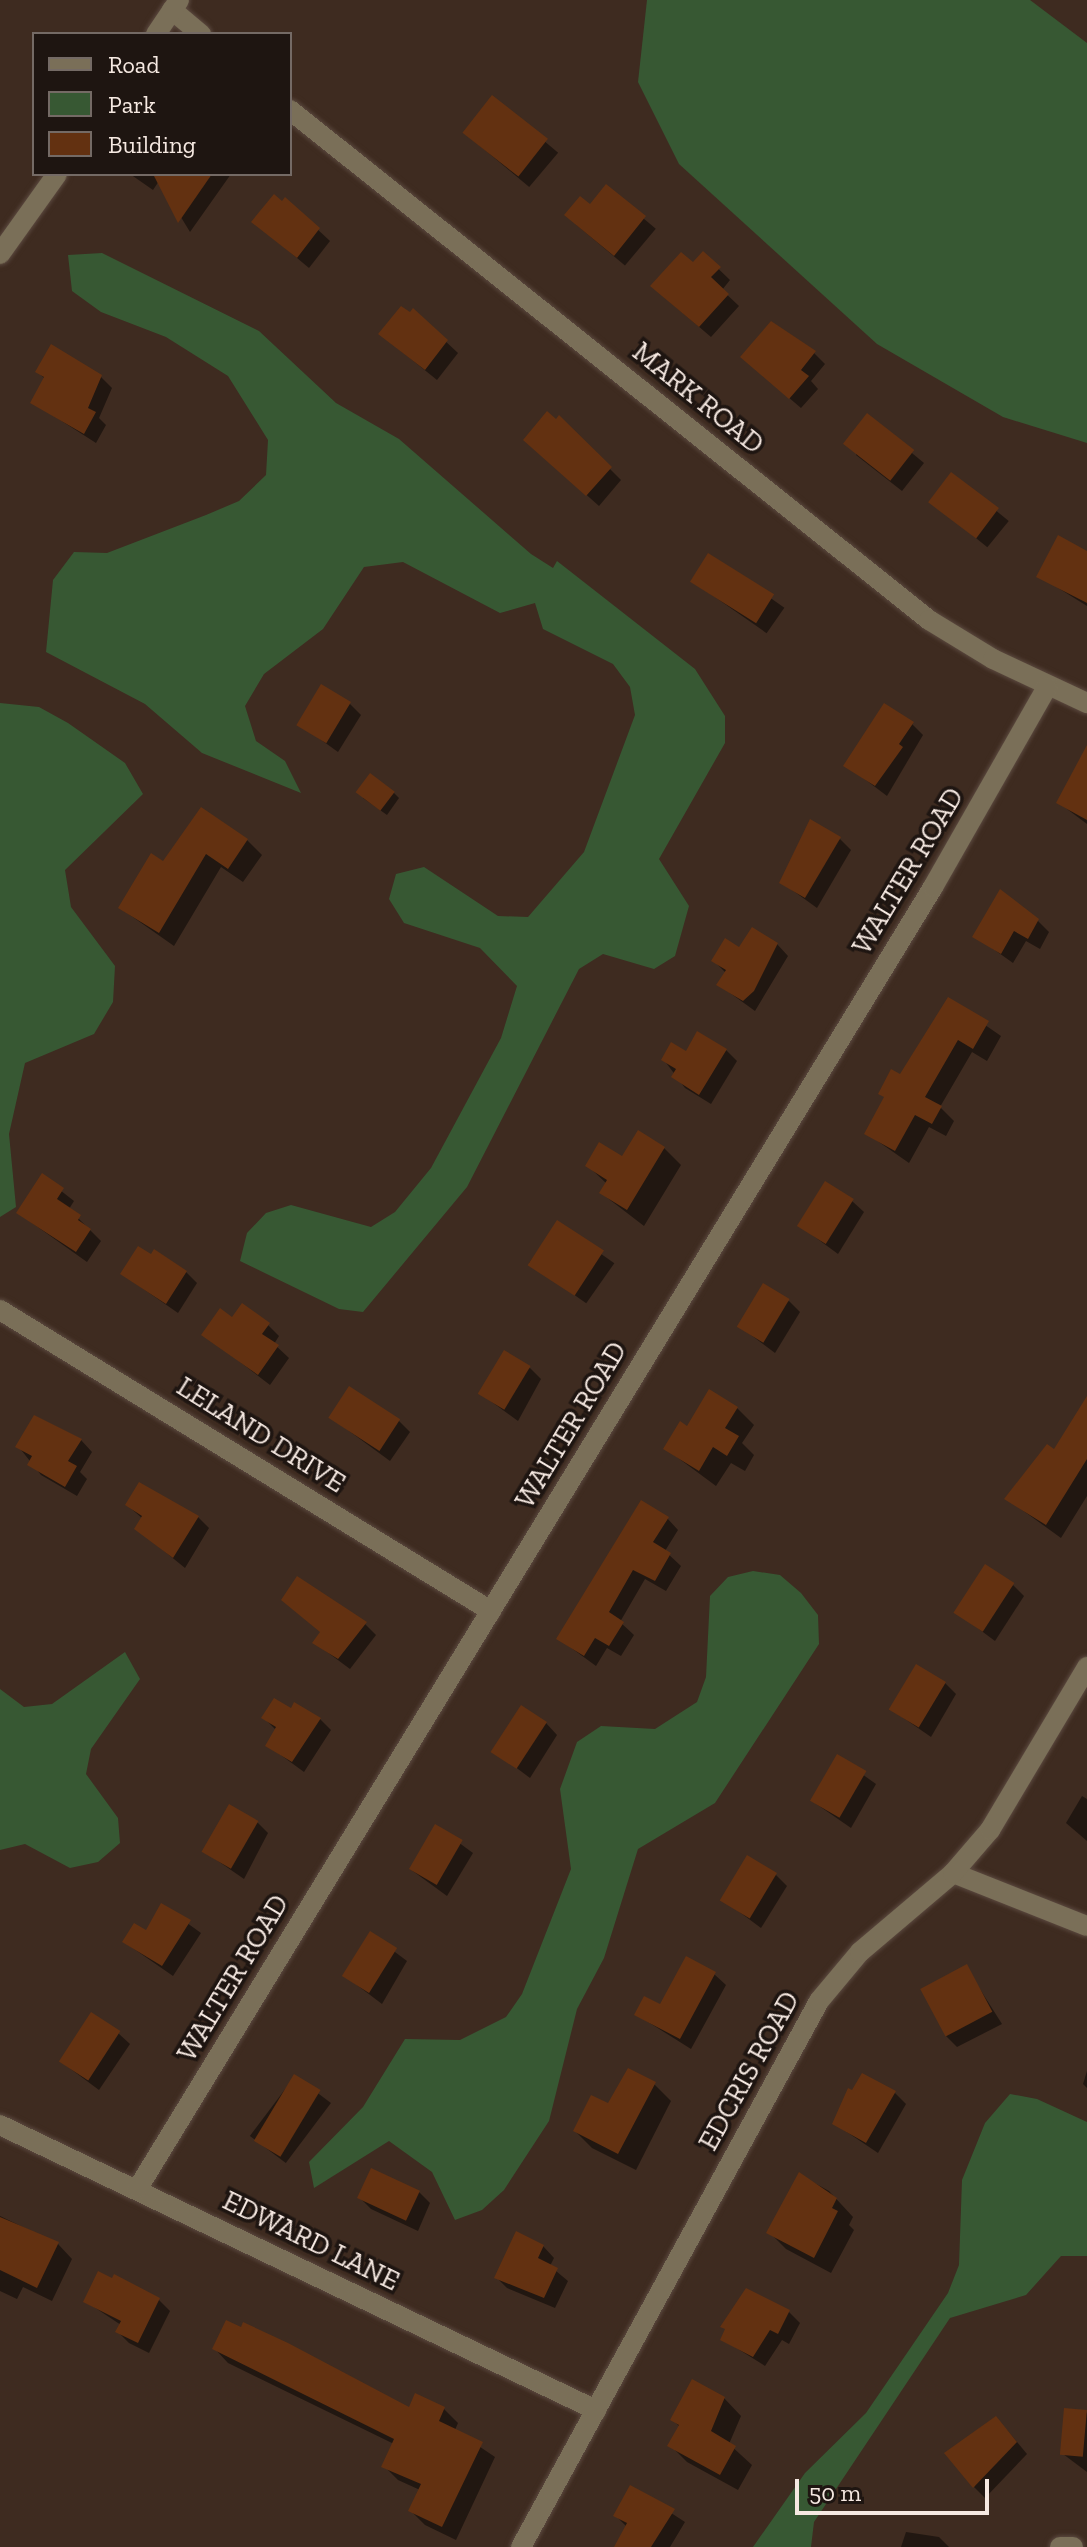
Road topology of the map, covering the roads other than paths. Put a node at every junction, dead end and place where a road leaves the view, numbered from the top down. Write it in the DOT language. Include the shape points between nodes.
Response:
graph roads {
  1 [pos="176,5"];
  2 [pos="157,32"];
  3 [pos="199,32"];
  4 [pos="292,112"];
  5 [pos="56,176"];
  6 [pos="0,254"];
  7 [pos="1047,687"];
  8 [pos="1087,703"];
  9 [pos="0,1310"];
  10 [pos="491,1611"];
  11 [pos="1087,1667"];
  12 [pos="953,1873"];
  13 [pos="1087,1926"];
  14 [pos="0,2125"];
  15 [pos="138,2188"];
  16 [pos="596,2410"];
  17 [pos="521,2547"];
  18 [pos="1060,2547"];
  19 [pos="1073,2547"];
  1 -- 2 [label="street"];
  1 -- 3 [label="street"];
  4 -- 7 [label="street, MARK ROAD" via="929,620"];
  5 -- 6 [label="street"];
  7 -- 8 [label="street, MARK ROAD"];
  7 -- 10 [label="street, WALTER ROAD" via="933,887"];
  9 -- 10 [label="street, LELAND DRIVE"];
  10 -- 15 [label="street, WALTER ROAD"];
  11 -- 12 [label="street, EDCRIS ROAD" via="990,1830"];
  12 -- 13 [label="street"];
  12 -- 16 [label="street, EDCRIS ROAD" via="860,1952 819,2001"];
  14 -- 15 [label="street, EDWARD LANE"];
  15 -- 16 [label="street, EDWARD LANE"];
  16 -- 17 [label="street, EDCRIS ROAD"];
  18 -- 19 [label="street"];
}
